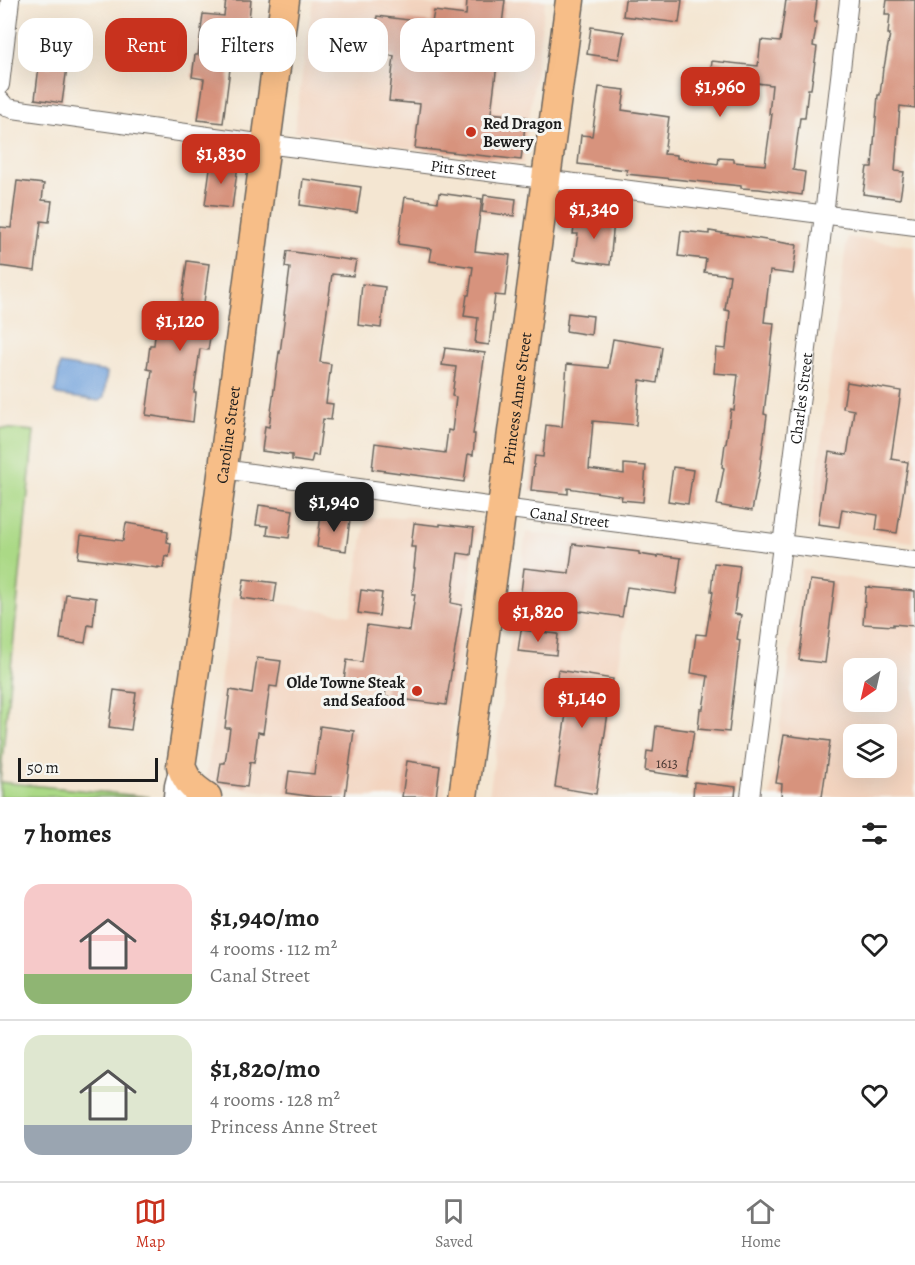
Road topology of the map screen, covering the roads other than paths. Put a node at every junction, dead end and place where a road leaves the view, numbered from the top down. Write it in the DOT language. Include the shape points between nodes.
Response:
graph roads {
  1 [pos="10,0"];
  2 [pos="285,0"];
  3 [pos="570,0"];
  4 [pos="849,0"];
  5 [pos="0,86"];
  6 [pos="6,105"];
  7 [pos="266,144"];
  8 [pos="546,180"];
  9 [pos="824,215"];
  10 [pos="915,226"];
  11 [pos="223,469"];
  12 [pos="502,508"];
  13 [pos="782,544"];
  14 [pos="915,561"];
  15 [pos="181,766"];
  16 [pos="175,797"];
  17 [pos="207,797"];
  18 [pos="463,797"];
  19 [pos="750,797"];
  1 -- 5 [label="street"];
  2 -- 7 [label="main road, Caroline Street"];
  3 -- 8 [label="main road, Princess Anne Street"];
  4 -- 9 [label="street, Charles Street"];
  6 -- 7 [label="street, Pitt Street"];
  7 -- 8 [label="street, Pitt Street"];
  7 -- 11 [label="main road, Caroline Street"];
  8 -- 9 [label="street, Pitt Street"];
  8 -- 12 [label="main road, Princess Anne Street"];
  9 -- 10 [label="street, Pitt Street"];
  9 -- 13 [label="street, Charles Street"];
  11 -- 12 [label="street, Canal Street"];
  11 -- 15 [label="main road, Caroline Street"];
  12 -- 13 [label="street, Canal Street"];
  12 -- 18 [label="main road, Princess Anne Street"];
  13 -- 14 [label="street, Canal Street"];
  13 -- 19 [label="street, Charles Street"];
  15 -- 16 [label="street, Caroline Street"];
  15 -- 17 [label="main road" via="188,782"];
}
